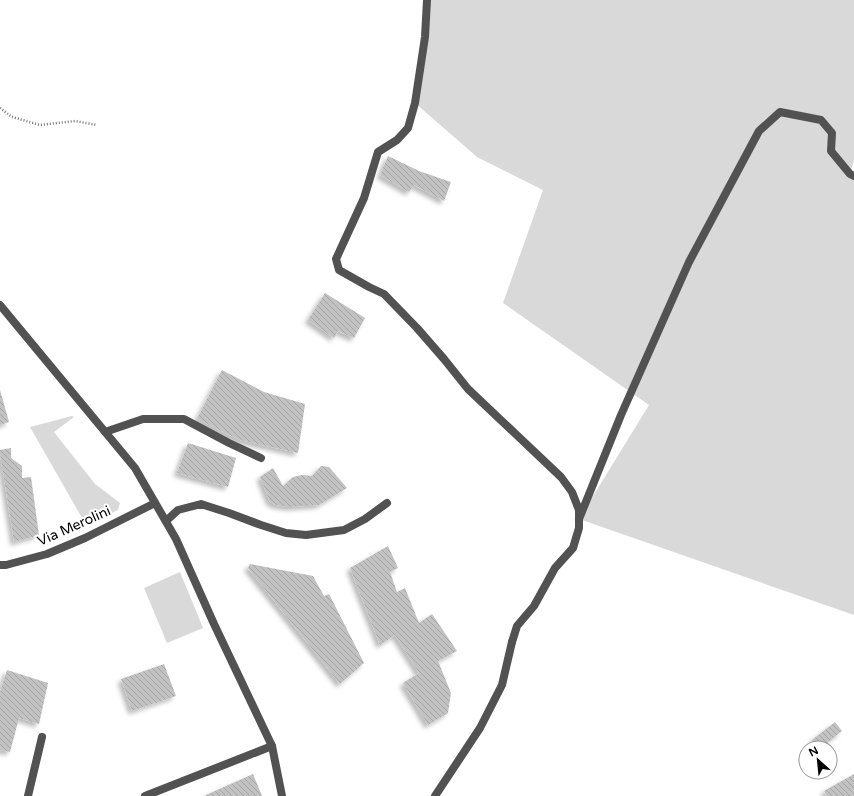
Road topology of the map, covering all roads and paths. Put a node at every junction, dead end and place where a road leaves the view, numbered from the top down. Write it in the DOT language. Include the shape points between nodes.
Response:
graph roads {
  1 [pos="427,0"];
  2 [pos="0,108"];
  3 [pos="97,124"];
  4 [pos="854,176"];
  5 [pos="0,305"];
  6 [pos="105,432"];
  7 [pos="261,458"];
  8 [pos="155,503"];
  9 [pos="387,503"];
  10 [pos="579,519"];
  11 [pos="166,521"];
  12 [pos="0,565"];
  13 [pos="42,737"];
  14 [pos="272,746"];
  15 [pos="28,796"];
  16 [pos="145,796"];
  17 [pos="282,796"];
  18 [pos="435,796"];
  1 -- 10 [label="street" via="425,37 415,103 408,128 378,152 364,198 336,259 339,270 384,294 417,328 468,389 561,477 572,492 579,510"];
  2 -- 3 [label="path" via="12,117 40,125 75,121"];
  4 -- 10 [label="street" via="831,151 832,133 821,120 780,112 759,131 689,262 621,415"];
  5 -- 6 [label="street"];
  6 -- 7 [label="street" via="143,419 184,419"];
  6 -- 8 [label="street" via="135,468"];
  8 -- 11 [label="street"];
  8 -- 12 [label="street, Via Merolini" via="47,554"];
  9 -- 11 [label="street" via="344,530 306,535 286,533 201,504 178,510"];
  10 -- 18 [label="street" via="573,548 555,568 534,606 517,626 502,685 484,721"];
  11 -- 14 [label="street"];
  13 -- 15 [label="street"];
  14 -- 16 [label="street"];
  14 -- 17 [label="street"];
}
